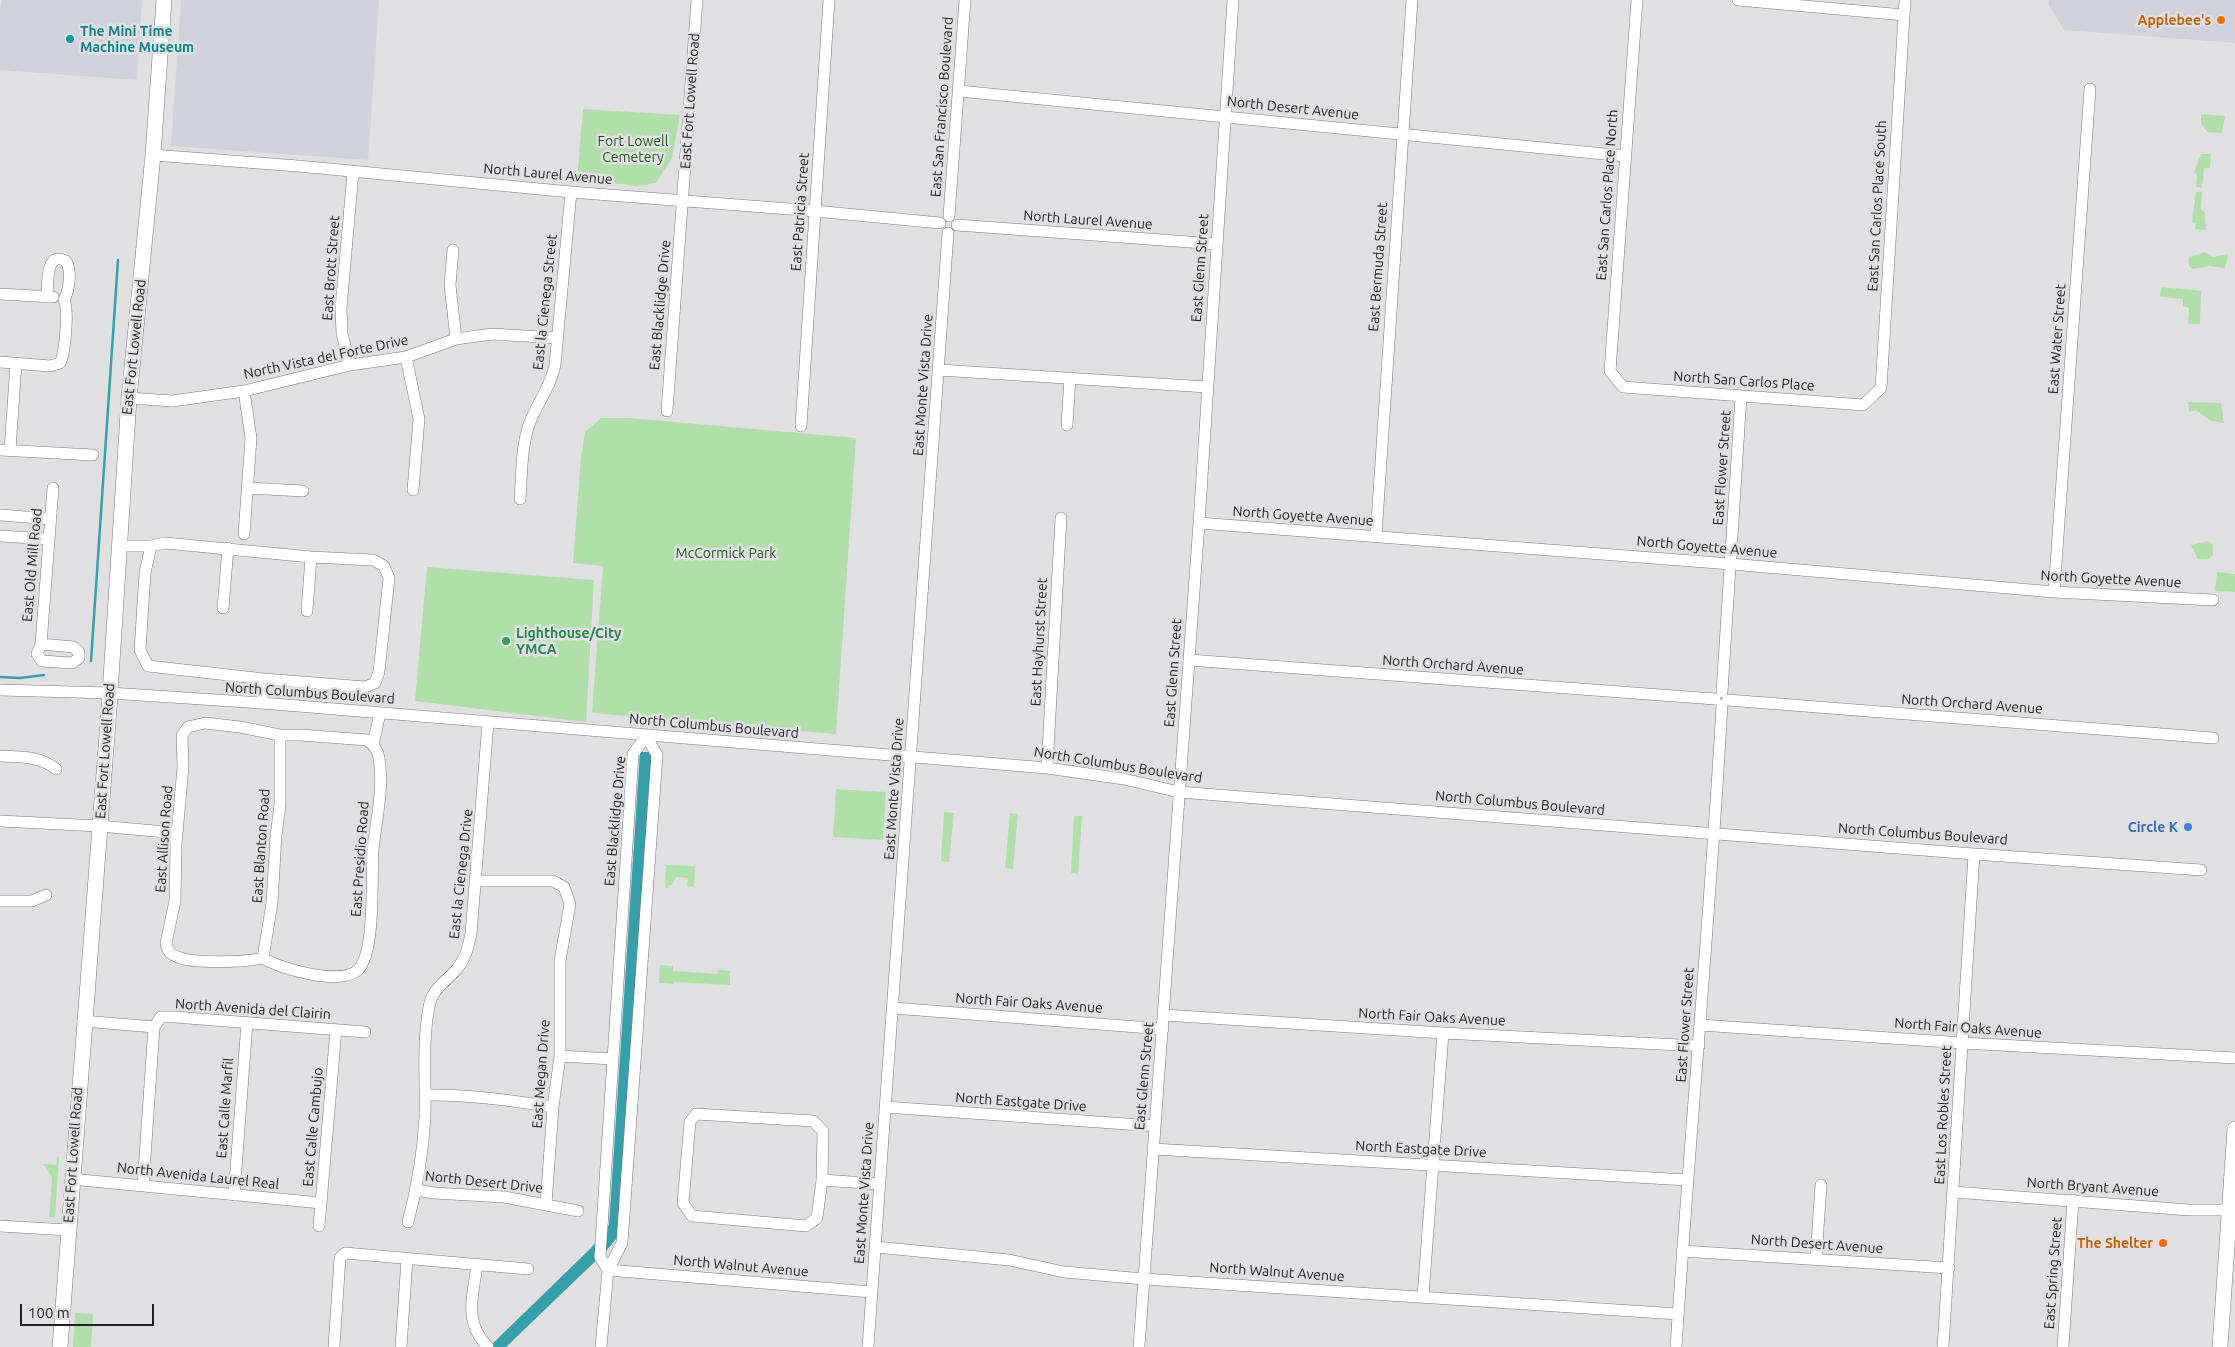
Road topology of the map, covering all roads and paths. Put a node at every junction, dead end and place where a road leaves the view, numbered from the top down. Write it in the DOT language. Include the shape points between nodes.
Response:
graph roads {
  1 [pos="164,0"];
  2 [pos="697,0"];
  3 [pos="829,0"];
  4 [pos="965,0"];
  5 [pos="1233,0"];
  6 [pos="1412,0"];
  7 [pos="1637,0"];
  8 [pos="1738,0"];
  9 [pos="1905,0"];
  10 [pos="1904,15"];
  11 [pos="2090,89"];
  12 [pos="959,91"];
  13 [pos="1227,116"];
  14 [pos="1402,135"];
  15 [pos="153,155"];
  16 [pos="1624,156"];
  17 [pos="353,172"];
  18 [pos="570,192"];
  19 [pos="683,201"];
  20 [pos="815,210"];
  21 [pos="949,225"];
  22 [pos="1217,244"];
  23 [pos="453,250"];
  24 [pos="0,294"];
  25 [pos="47,297"];
  26 [pos="64,300"];
  27 [pos="456,338"];
  28 [pos="557,338"];
  29 [pos="406,357"];
  30 [pos="0,362"];
  31 [pos="16,363"];
  32 [pos="350,365"];
  33 [pos="939,370"];
  34 [pos="1070,378"];
  35 [pos="1207,387"];
  36 [pos="1623,387"];
  37 [pos="244,391"];
  38 [pos="1741,396"];
  39 [pos="129,398"];
  40 [pos="1862,405"];
  41 [pos="667,411"];
  42 [pos="1067,425"];
  43 [pos="801,426"];
  44 [pos="6,430"];
  45 [pos="5,450"];
  46 [pos="93,455"];
  47 [pos="53,488"];
  48 [pos="248,488"];
  49 [pos="413,490"];
  50 [pos="303,491"];
  51 [pos="520,499"];
  52 [pos="0,515"];
  53 [pos="1062,518"];
  54 [pos="51,519"];
  55 [pos="1199,523"];
  56 [pos="244,534"];
  57 [pos="0,536"];
  58 [pos="1376,536"];
  59 [pos="48,539"];
  60 [pos="119,546"];
  61 [pos="151,546"];
  62 [pos="228,548"];
  63 [pos="311,557"];
  64 [pos="1731,564"];
  65 [pos="2054,592"];
  66 [pos="2213,600"];
  67 [pos="223,608"];
  68 [pos="307,611"];
  69 [pos="41,644"];
  70 [pos="1189,660"];
  71 [pos="264,679"];
  72 [pos="0,690"];
  73 [pos="110,694"];
  74 [pos="1722,699"];
  75 [pos="262,703"];
  76 [pos="380,713"];
  77 [pos="488,722"];
  78 [pos="280,735"];
  79 [pos="646,736"];
  80 [pos="2213,738"];
  81 [pos="374,745"];
  82 [pos="0,756"];
  83 [pos="911,757"];
  84 [pos="1047,768"];
  85 [pos="56,769"];
  86 [pos="1179,792"];
  87 [pos="0,820"];
  88 [pos="99,826"];
  89 [pos="1714,832"];
  90 [pos="177,833"];
  91 [pos="1974,854"];
  92 [pos="2201,870"];
  93 [pos="477,881"];
  94 [pos="46,895"];
  95 [pos="0,901"];
  96 [pos="263,958"];
  97 [pos="893,1008"];
  98 [pos="1164,1014"];
  99 [pos="83,1021"];
  100 [pos="246,1023"];
  101 [pos="1700,1025"];
  102 [pos="154,1027"];
  103 [pos="1163,1029"];
  104 [pos="336,1030"];
  105 [pos="365,1032"];
  106 [pos="1443,1033"];
  107 [pos="1962,1043"];
  108 [pos="1699,1046"];
  109 [pos="560,1056"];
  110 [pos="2235,1058"];
  111 [pos="612,1059"];
  112 [pos="425,1095"];
  113 [pos="554,1107"];
  114 [pos="885,1108"];
  115 [pos="1155,1126"];
  116 [pos="2235,1129"];
  117 [pos="1153,1149"];
  118 [pos="1434,1165"];
  119 [pos="71,1179"];
  120 [pos="822,1180"];
  121 [pos="1686,1180"];
  122 [pos="880,1184"];
  123 [pos="1820,1185"];
  124 [pos="143,1186"];
  125 [pos="416,1190"];
  126 [pos="1954,1192"];
  127 [pos="234,1195"];
  128 [pos="2073,1200"];
  129 [pos="321,1203"];
  130 [pos="546,1204"];
  131 [pos="578,1210"];
  132 [pos="2229,1210"];
  133 [pos="408,1222"];
  134 [pos="0,1226"];
  135 [pos="319,1226"];
  136 [pos="68,1230"];
  137 [pos="876,1247"];
  138 [pos="1682,1251"];
  139 [pos="1816,1258"];
  140 [pos="407,1259"];
  141 [pos="477,1265"];
  142 [pos="1949,1268"];
  143 [pos="528,1269"];
  144 [pos="608,1270"];
  145 [pos="1144,1279"];
  146 [pos="871,1292"];
  147 [pos="1423,1296"];
  148 [pos="1678,1314"];
  149 [pos="486,1345"];
  150 [pos="60,1347"];
  151 [pos="334,1347"];
  152 [pos="401,1347"];
  153 [pos="601,1347"];
  154 [pos="868,1347"];
  155 [pos="1140,1347"];
  156 [pos="1676,1347"];
  157 [pos="1943,1347"];
  158 [pos="2063,1347"];
  159 [pos="2220,1347"];
  1 -- 15 [label="main road, East Fort Lowell Road"];
  2 -- 19 [label="street, East Fort Lowell Road"];
  3 -- 20 [label="street, East Patricia Street"];
  4 -- 12 [label="street, East San Francisco Boulevard"];
  5 -- 13 [label="street, East Glenn Street"];
  6 -- 14 [label="street, East Bermuda Street"];
  7 -- 16 [label="street, East San Carlos Place North"];
  8 -- 10 [label="street"];
  9 -- 10 [label="street, East San Carlos Place South"];
  10 -- 40 [label="street, East San Carlos Place South" via="1881,388"];
  11 -- 65 [label="street, East Water Street"];
  12 -- 13 [label="street, North Desert Avenue"];
  12 -- 21 [label="street, East San Francisco Boulevard"];
  13 -- 14 [label="street, North Desert Avenue"];
  13 -- 22 [label="street, East Glenn Street"];
  14 -- 16 [label="street, North Desert Avenue"];
  14 -- 58 [label="street, East Bermuda Street"];
  15 -- 17 [label="street, North Laurel Avenue"];
  15 -- 39 [label="main road, East Fort Lowell Road"];
  16 -- 36 [label="street, East San Carlos Place North" via="1610,372"];
  17 -- 18 [label="street, North Laurel Avenue"];
  17 -- 32 [label="street, East Brott Street" via="341,308 342,334"];
  18 -- 19 [label="street, North Laurel Avenue"];
  18 -- 28 [label="street, East la Cienega Street"];
  19 -- 20 [label="street, North Laurel Avenue"];
  19 -- 41 [label="street, East Blacklidge Drive"];
  20 -- 21 [label="street, North Laurel Avenue"];
  20 -- 43 [label="street, East Patricia Street"];
  21 -- 22 [label="street, North Laurel Avenue"];
  21 -- 33 [label="street, East Monte Vista Drive"];
  22 -- 35 [label="street, East Glenn Street"];
  23 -- 27 [label="street" via="450,285"];
  24 -- 25 [label="street"];
  25 -- 26 [label="street"];
  25 -- 26 [label="street" via="49,266 60,259 70,267"];
  26 -- 31 [label="street" via="65,334 61,365"];
  27 -- 28 [label="street, North Vista del Forte Drive" via="492,334"];
  27 -- 29 [label="street, North Vista del Forte Drive"];
  28 -- 51 [label="street, East la Cienega Street" via="553,376 526,435"];
  29 -- 32 [label="street, North Vista del Forte Drive"];
  29 -- 49 [label="street" via="419,419"];
  30 -- 31 [label="street"];
  31 -- 44 [label="street"];
  32 -- 37 [label="street, North Vista del Forte Drive"];
  33 -- 34 [label="street"];
  33 -- 83 [label="street, East Monte Vista Drive"];
  34 -- 35 [label="street"];
  34 -- 42 [label="street"];
  35 -- 55 [label="street, East Glenn Street"];
  36 -- 38 [label="street, North San Carlos Place"];
  37 -- 39 [label="street, North Vista del Forte Drive" via="172,401"];
  37 -- 48 [label="street" via="251,438"];
  38 -- 40 [label="street, North San Carlos Place"];
  38 -- 64 [label="street, East Flower Street"];
  39 -- 60 [label="main road, East Fort Lowell Road"];
  44 -- 45 [label="street"];
  45 -- 46 [label="street"];
  47 -- 54 [label="street, East Old Mill Road"];
  48 -- 50 [label="street"];
  48 -- 56 [label="street"];
  52 -- 54 [label="street"];
  53 -- 84 [label="street, East Hayhurst Street"];
  54 -- 59 [label="street, East Old Mill Road"];
  55 -- 58 [label="street, North Goyette Avenue"];
  55 -- 70 [label="street, East Glenn Street"];
  57 -- 59 [label="street"];
  58 -- 64 [label="street, North Goyette Avenue"];
  59 -- 69 [label="street, East Old Mill Road"];
  60 -- 61 [label="street"];
  60 -- 73 [label="main road, East Fort Lowell Road"];
  61 -- 62 [label="street" via="166,542"];
  61 -- 71 [label="street, North Columbus Boulevard" via="145,573 140,650 148,666"];
  62 -- 63 [label="street"];
  62 -- 67 [label="street"];
  63 -- 68 [label="street"];
  63 -- 71 [label="street, North Columbus Boulevard" via="373,560 384,566 389,578 379,672 375,683 366,687"];
  64 -- 65 [label="street, North Goyette Avenue"];
  64 -- 74 [label="street, East Flower Street"];
  65 -- 66 [label="street, North Goyette Avenue"];
  70 -- 74 [label="street, North Orchard Avenue"];
  70 -- 86 [label="street, East Glenn Street"];
  71 -- 75 [label="street"];
  72 -- 73 [label="street, North Columbus Boulevard"];
  73 -- 75 [label="street, North Columbus Boulevard"];
  73 -- 88 [label="main road, East Fort Lowell Road"];
  74 -- 80 [label="street, North Orchard Avenue"];
  74 -- 89 [label="street, East Flower Street"];
  75 -- 76 [label="street, North Columbus Boulevard"];
  76 -- 77 [label="street, North Columbus Boulevard"];
  76 -- 81 [label="street"];
  77 -- 79 [label="street, North Columbus Boulevard"];
  77 -- 93 [label="street, East la Cienega Drive"];
  78 -- 81 [label="street" via="367,740"];
  78 -- 90 [label="street, East Allison Road" via="240,726 205,723 184,731"];
  78 -- 96 [label="street, East Blanton Road" via="280,804 272,903"];
  79 -- 83 [label="street, North Columbus Boulevard"];
  79 -- 111 [label="street, East Blacklidge Drive" via="633,754"];
  79 -- 144 [label="street" via="657,755 622,1243"];
  81 -- 96 [label="street, East Presidio Road" via="379,758 381,790 373,851 372,913 363,963 355,972 344,976 282,968"];
  82 -- 85 [label="street" via="36,759"];
  83 -- 84 [label="street, North Columbus Boulevard"];
  83 -- 97 [label="street, East Monte Vista Drive"];
  84 -- 86 [label="street, North Columbus Boulevard" via="1124,779"];
  86 -- 89 [label="street, North Columbus Boulevard"];
  86 -- 98 [label="street, East Glenn Street"];
  87 -- 88 [label="street"];
  88 -- 90 [label="street"];
  88 -- 99 [label="main road, East Fort Lowell Road"];
  89 -- 91 [label="street, North Columbus Boulevard"];
  89 -- 101 [label="street, East Flower Street"];
  90 -- 96 [label="street, East Allison Road" via="175,901 167,948 178,958 195,960 250,962"];
  91 -- 92 [label="street, North Columbus Boulevard"];
  91 -- 107 [label="street, East Los Robles Street"];
  93 -- 109 [label="street, East Megan Drive" via="553,881 564,888 570,904 560,961"];
  93 -- 112 [label="street, East la Cienega Drive" via="467,953 433,991 429,1007 424,1058"];
  94 -- 95 [label="street" via="25,902"];
  97 -- 103 [label="street, North Fair Oaks Avenue"];
  97 -- 114 [label="street, East Monte Vista Drive"];
  98 -- 103 [label="street, East Glenn Street"];
  98 -- 106 [label="street, North Fair Oaks Avenue"];
  99 -- 102 [label="street, North Avenida del Clairin"];
  99 -- 119 [label="main road, East Fort Lowell Road"];
  100 -- 102 [label="street, North Avenida del Clairin" via="161,1017"];
  100 -- 104 [label="street, North Avenida del Clairin"];
  100 -- 127 [label="street, East Calle Marfil"];
  101 -- 107 [label="street, North Fair Oaks Avenue"];
  101 -- 108 [label="street, East Flower Street"];
  102 -- 124 [label="street"];
  103 -- 115 [label="street, East Glenn Street"];
  104 -- 105 [label="street, North Avenida del Clairin"];
  104 -- 129 [label="street, East Calle Cambujo"];
  106 -- 108 [label="street, North Fair Oaks Avenue"];
  106 -- 118 [label="street"];
  107 -- 110 [label="street, North Fair Oaks Avenue"];
  107 -- 126 [label="street, East Los Robles Street"];
  108 -- 121 [label="street, East Flower Street"];
  109 -- 111 [label="street"];
  109 -- 113 [label="street, East Megan Drive"];
  111 -- 144 [label="street, East Blacklidge Drive" via="600,1257"];
  112 -- 113 [label="street" via="503,1099"];
  112 -- 125 [label="street, East la Cienega Drive"];
  113 -- 130 [label="street, East Megan Drive"];
  114 -- 115 [label="street, North Eastgate Drive"];
  114 -- 122 [label="street, East Monte Vista Drive"];
  115 -- 117 [label="street, East Glenn Street"];
  116 -- 132 [label="main road"];
  117 -- 118 [label="street, North Eastgate Drive"];
  117 -- 145 [label="street, East Glenn Street"];
  118 -- 121 [label="street, North Eastgate Drive"];
  118 -- 147 [label="street"];
  119 -- 124 [label="street, North Avenida Laurel Real"];
  119 -- 136 [label="main road, East Fort Lowell Road"];
  120 -- 120 [label="street" via="816,1218 806,1226 692,1216 683,1203 690,1122 696,1114 813,1122 823,1131"];
  120 -- 122 [label="street"];
  121 -- 138 [label="street, East Flower Street"];
  122 -- 137 [label="street, East Monte Vista Drive"];
  123 -- 139 [label="street"];
  124 -- 127 [label="street, North Avenida Laurel Real"];
  125 -- 130 [label="street, North Desert Drive"];
  125 -- 133 [label="street, East la Cienega Drive"];
  126 -- 128 [label="street, North Bryant Avenue"];
  126 -- 142 [label="street, East Los Robles Street"];
  127 -- 129 [label="street, North Avenida Laurel Real"];
  128 -- 132 [label="street, North Bryant Avenue" via="2189,1210"];
  128 -- 158 [label="street, East Spring Street"];
  129 -- 135 [label="street, East Calle Cambujo"];
  130 -- 131 [label="street, North Desert Drive"];
  132 -- 159 [label="main road"];
  134 -- 136 [label="street"];
  136 -- 150 [label="main road, East Fort Lowell Road"];
  137 -- 145 [label="street, North Walnut Avenue" via="1009,1260 1064,1272"];
  137 -- 146 [label="street, East Monte Vista Drive"];
  138 -- 139 [label="street, North Desert Avenue"];
  138 -- 148 [label="street, East Flower Street"];
  139 -- 142 [label="street, North Desert Avenue"];
  140 -- 141 [label="street"];
  140 -- 151 [label="street" via="345,1253 340,1258"];
  140 -- 152 [label="street"];
  141 -- 143 [label="street"];
  141 -- 149 [label="street" via="471,1315 474,1328"];
  142 -- 157 [label="street, East Los Robles Street"];
  144 -- 146 [label="street, North Walnut Avenue"];
  144 -- 153 [label="street"];
  145 -- 147 [label="street, North Walnut Avenue"];
  145 -- 155 [label="street, East Glenn Street"];
  146 -- 154 [label="street, East Monte Vista Drive"];
  147 -- 148 [label="street, North Walnut Avenue"];
  148 -- 156 [label="street, East Flower Street"];
}
